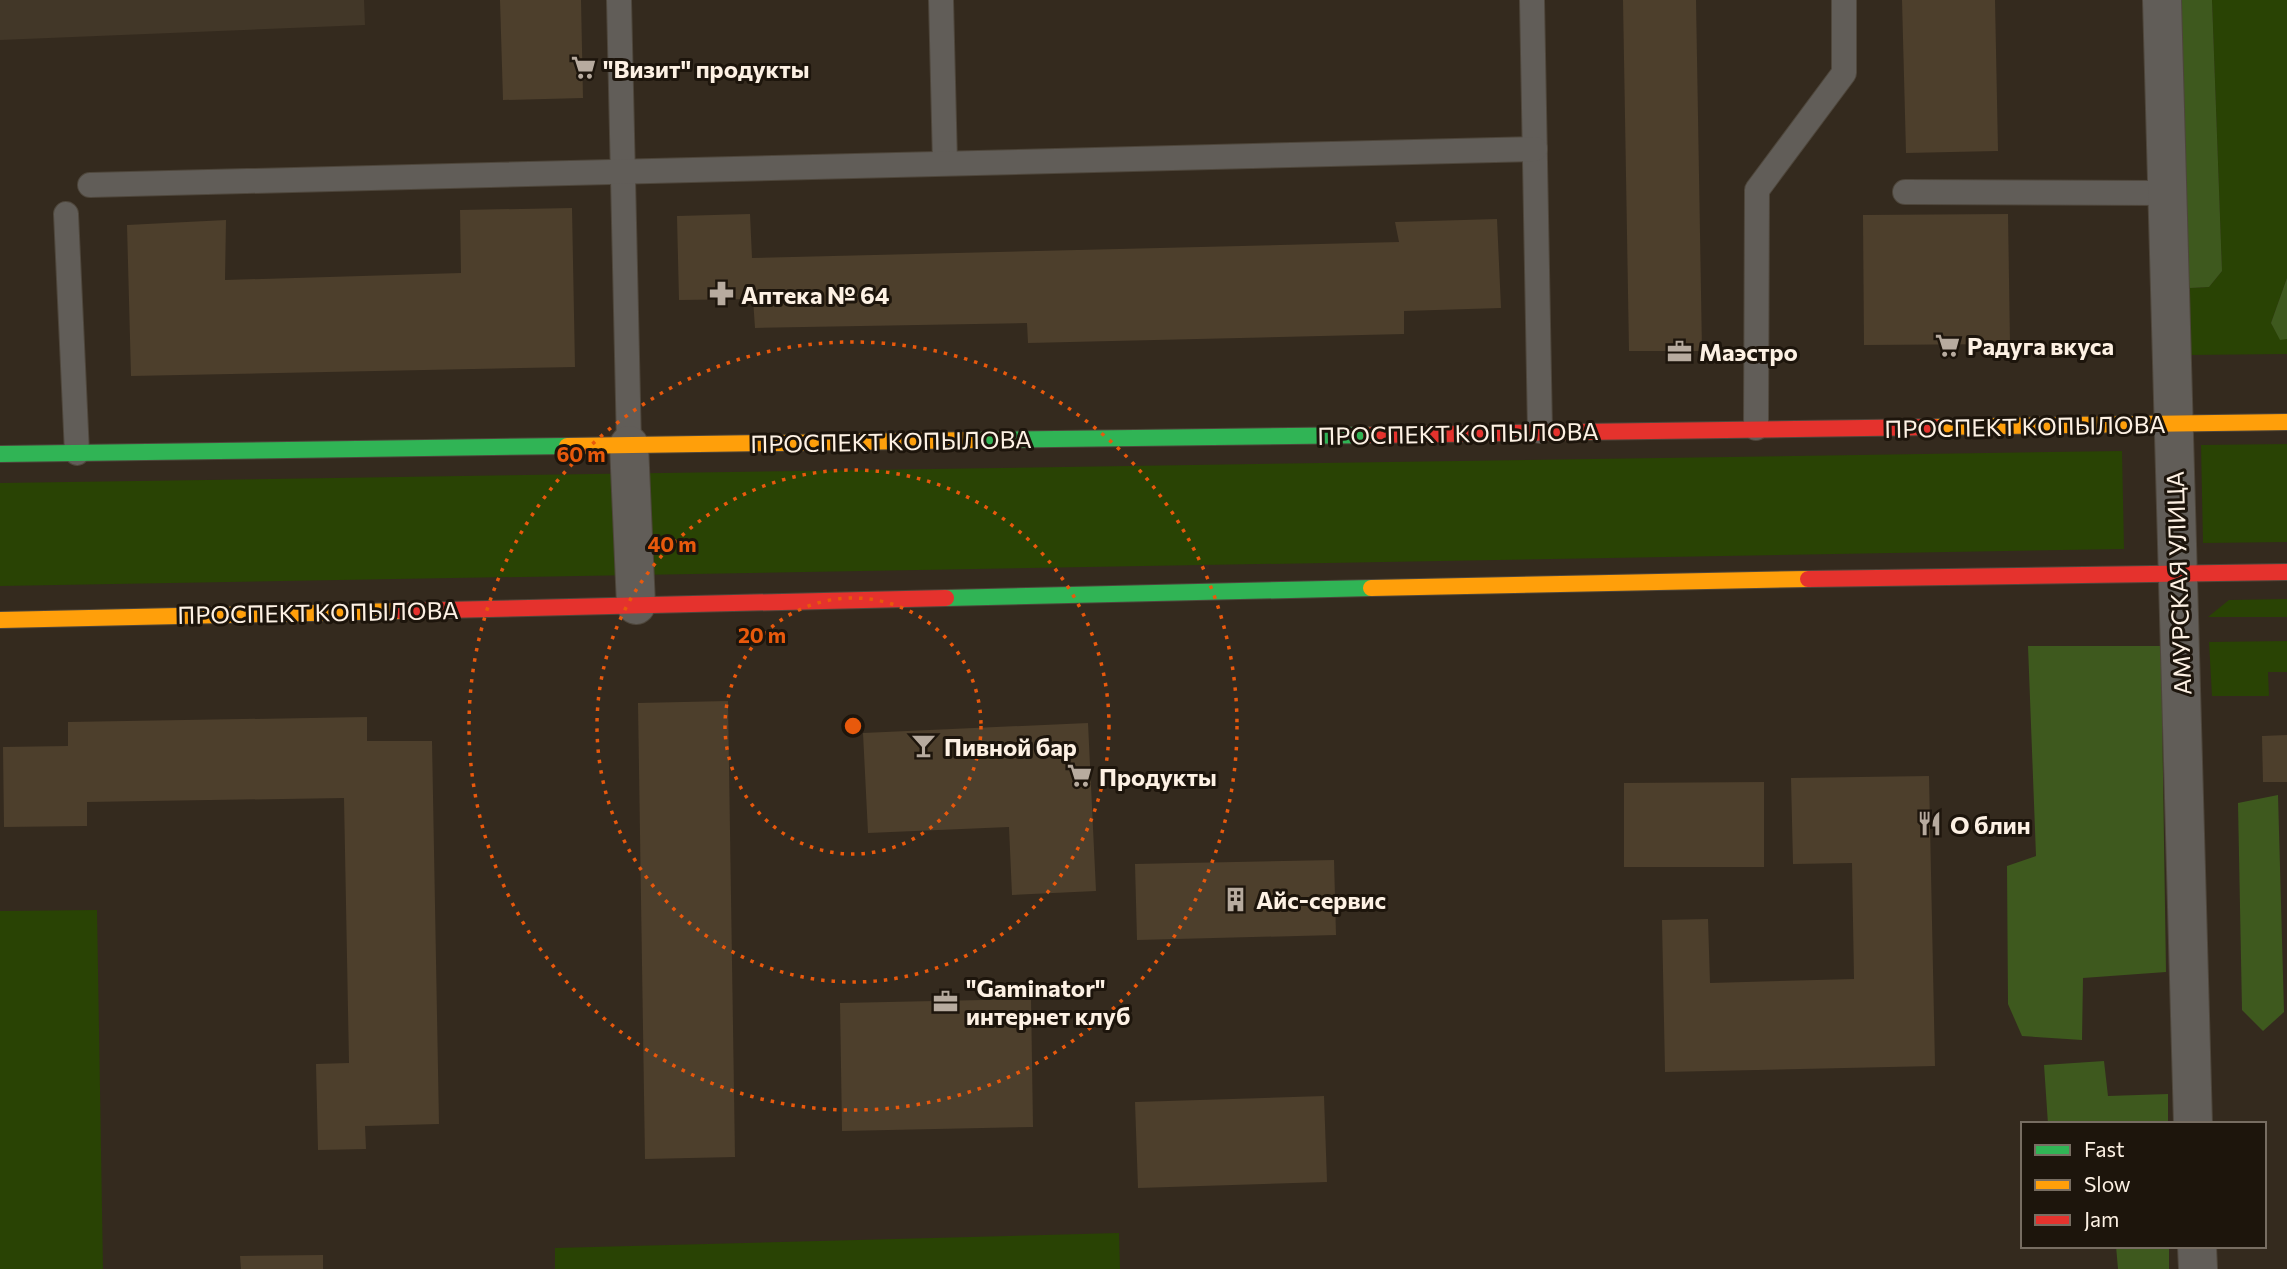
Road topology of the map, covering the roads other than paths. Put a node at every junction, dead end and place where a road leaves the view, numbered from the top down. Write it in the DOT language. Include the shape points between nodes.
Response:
graph roads {
  1 [pos="619,0"];
  2 [pos="941,0"];
  3 [pos="1532,0"];
  4 [pos="1844,0"];
  5 [pos="2161,0"];
  6 [pos="1535,149"];
  7 [pos="945,163"];
  8 [pos="623,171"];
  9 [pos="90,185"];
  10 [pos="1905,192"];
  11 [pos="2168,193"];
  12 [pos="66,214"];
  13 [pos="2287,422"];
  14 [pos="2173,425"];
  15 [pos="1756,428"];
  16 [pos="1541,432"];
  17 [pos="629,445"];
  18 [pos="77,453"];
  19 [pos="0,454"];
  20 [pos="2287,572"];
  21 [pos="2177,573"];
  22 [pos="636,605"];
  23 [pos="0,620"];
  24 [pos="2193,1122"];
  25 [pos="2197,1248"];
  26 [pos="2197,1269"];
  1 -- 8 [label="lane"];
  2 -- 7 [label="lane"];
  3 -- 6 [label="lane"];
  4 -- 15 [label="lane" via="1844,73 1757,190"];
  5 -- 11 [label="street, АМУРСКАЯ УЛИЦА"];
  6 -- 7 [label="lane"];
  6 -- 16 [label="lane"];
  7 -- 8 [label="lane"];
  8 -- 9 [label="lane"];
  8 -- 17 [label="lane"];
  10 -- 11 [label="lane"];
  11 -- 14 [label="street, АМУРСКАЯ УЛИЦА"];
  12 -- 18 [label="lane"];
  13 -- 14 [label="street, ПРОСПЕКТ КОПЫЛОВА"];
  14 -- 15 [label="street, ПРОСПЕКТ КОПЫЛОВА"];
  14 -- 21 [label="street, АМУРСКАЯ УЛИЦА"];
  15 -- 16 [label="street, ПРОСПЕКТ КОПЫЛОВА"];
  16 -- 17 [label="street, ПРОСПЕКТ КОПЫЛОВА"];
  17 -- 18 [label="street, ПРОСПЕКТ КОПЫЛОВА"];
  17 -- 22 [label="street"];
  18 -- 19 [label="street, ПРОСПЕКТ КОПЫЛОВА"];
  20 -- 21 [label="street, ПРОСПЕКТ КОПЫЛОВА"];
  21 -- 22 [label="street, ПРОСПЕКТ КОПЫЛОВА"];
  21 -- 24 [label="street, АМУРСКАЯ УЛИЦА"];
  22 -- 23 [label="street, ПРОСПЕКТ КОПЫЛОВА"];
  25 -- 26 [label="street"];
}
